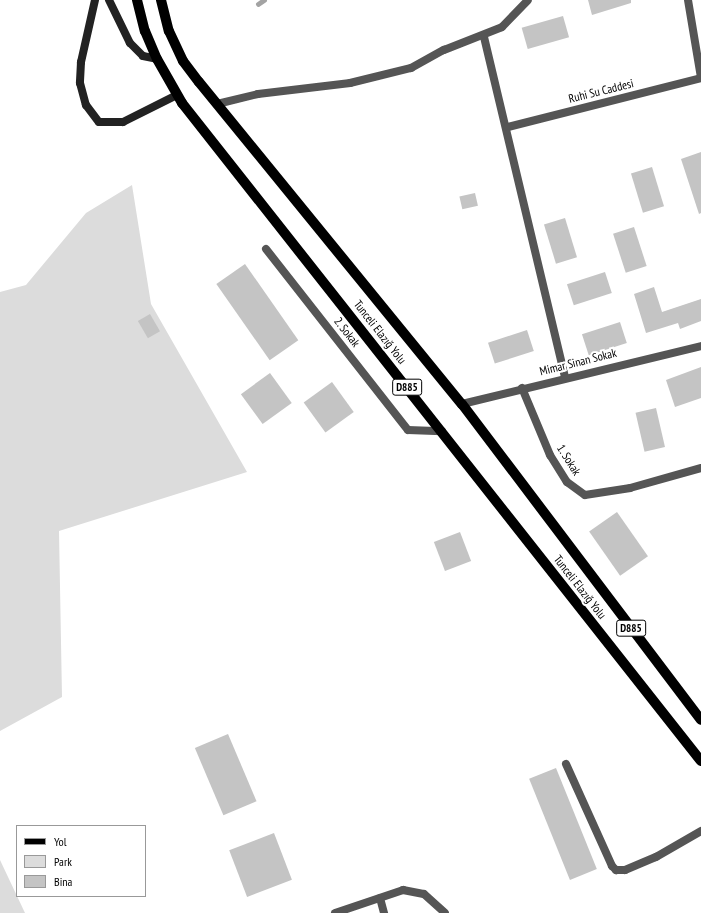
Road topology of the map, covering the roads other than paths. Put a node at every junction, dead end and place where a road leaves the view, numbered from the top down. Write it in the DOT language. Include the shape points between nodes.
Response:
graph roads {
  1 [pos="95,0"];
  2 [pos="109,0"];
  3 [pos="137,0"];
  4 [pos="161,0"];
  5 [pos="528,0"];
  6 [pos="688,0"];
  7 [pos="484,36"];
  8 [pos="156,59"];
  9 [pos="701,78"];
  10 [pos="177,95"];
  11 [pos="216,104"];
  12 [pos="508,127"];
  13 [pos="266,249"];
  14 [pos="701,346"];
  15 [pos="565,377"];
  16 [pos="522,388"];
  17 [pos="462,404"];
  18 [pos="442,431"];
  19 [pos="701,468"];
  20 [pos="701,720"];
  21 [pos="701,761"];
  22 [pos="566,764"];
  23 [pos="701,831"];
  24 [pos="380,898"];
  25 [pos="335,913"];
  26 [pos="384,913"];
  27 [pos="445,913"];
  1 -- 10 [label="street" via="81,62 80,83 86,105 99,122 123,122"];
  2 -- 8 [label="street" via="130,43 143,56"];
  3 -- 8 [label="main road, Tunceli Elazığ Yolu / D885"];
  4 -- 11 [label="main road, Tunceli Elazığ Yolu / D885" via="170,31 183,61"];
  5 -- 7 [label="street" via="502,27"];
  6 -- 9 [label="street"];
  7 -- 11 [label="street" via="444,50 411,68 350,83 258,94"];
  7 -- 12 [label="street"];
  8 -- 10 [label="main road, Tunceli Elazığ Yolu / D885"];
  9 -- 12 [label="street, Ruhi Su Caddesi"];
  10 -- 18 [label="main road, Tunceli Elazığ Yolu / D885"];
  11 -- 17 [label="main road, Tunceli Elazığ Yolu / D885"];
  12 -- 15 [label="street" via="519,193"];
  13 -- 18 [label="street, 2. Sokak" via="408,430 429,433"];
  14 -- 15 [label="street, Mimar Sinan Sokak"];
  15 -- 16 [label="street, Mimar Sinan Sokak"];
  16 -- 17 [label="street, Mimar Sinan Sokak"];
  16 -- 19 [label="street, 1. Sokak" via="550,455 567,482 585,495 630,488"];
  17 -- 20 [label="main road, Tunceli Elazığ Yolu / D885"];
  18 -- 21 [label="main road, Tunceli Elazığ Yolu / D885"];
  22 -- 23 [label="street" via="616,870 625,870 656,857"];
  24 -- 25 [label="street"];
  24 -- 26 [label="street"];
  24 -- 27 [label="street" via="403,890 424,894"];
}
